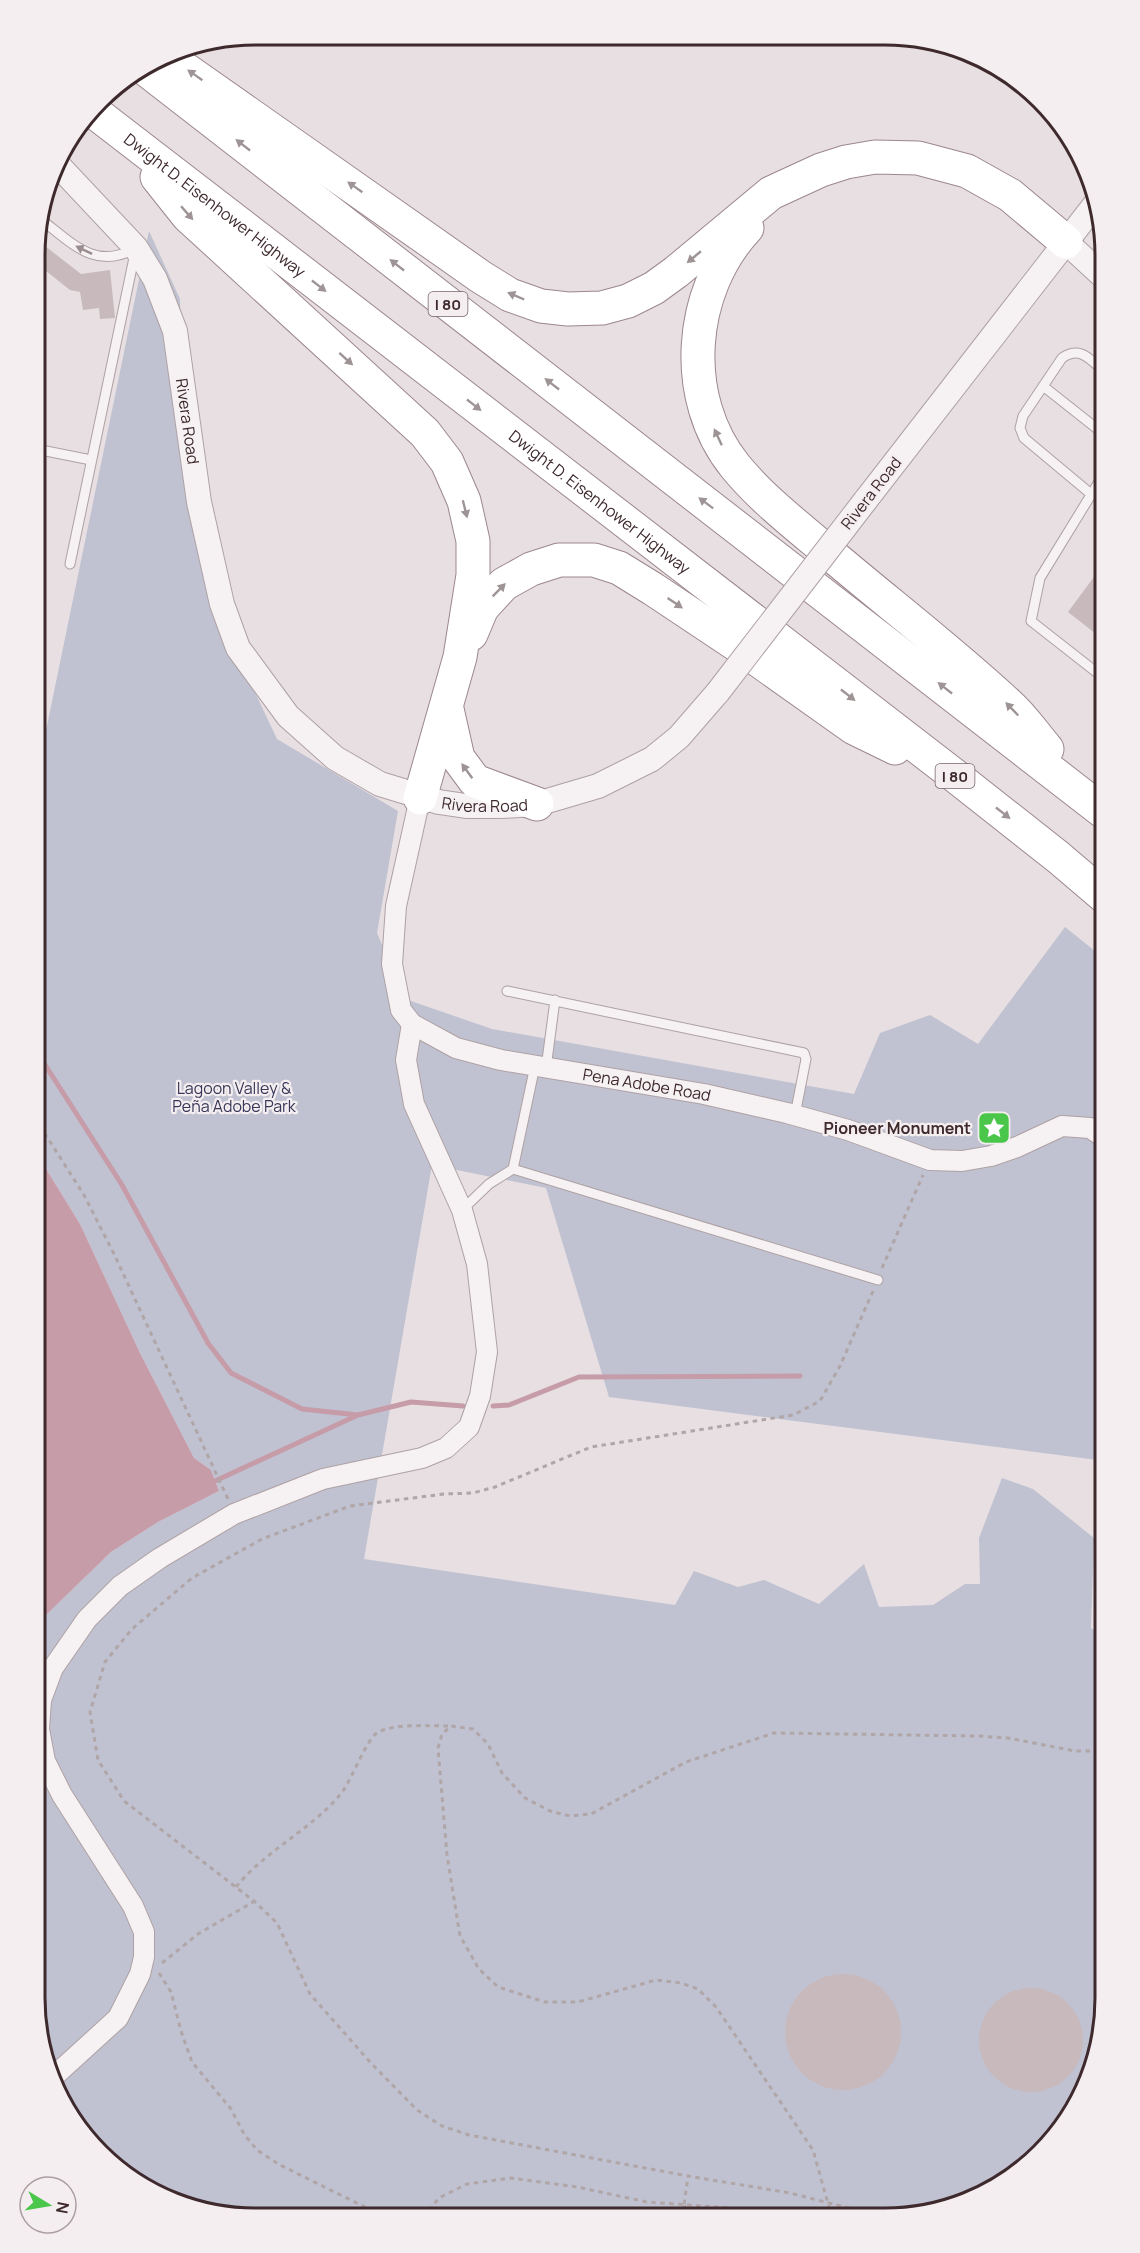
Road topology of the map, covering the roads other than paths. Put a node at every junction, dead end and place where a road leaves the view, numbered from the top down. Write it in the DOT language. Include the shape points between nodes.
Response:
graph roads {
  1 [pos="174,62"];
  2 [pos="150,73"];
  3 [pos="99,115"];
  4 [pos="124,135"];
  5 [pos="63,171"];
  6 [pos="791,185"];
  7 [pos="1090,211"];
  8 [pos="48,225"];
  9 [pos="1066,242"];
  10 [pos="136,248"];
  11 [pos="1095,268"];
  12 [pos="1095,364"];
  13 [pos="1043,386"];
  14 [pos="1095,426"];
  15 [pos="45,451"];
  16 [pos="91,460"];
  17 [pos="1095,488"];
  18 [pos="1091,494"];
  19 [pos="70,564"];
  20 [pos="459,657"];
  21 [pos="1095,671"];
  22 [pos="447,705"];
  23 [pos="954,775"];
  24 [pos="420,798"];
  25 [pos="537,804"];
  26 [pos="1095,804"];
  27 [pos="1095,805"];
  28 [pos="1095,888"];
  29 [pos="507,991"];
  30 [pos="555,1000"];
  31 [pos="412,1024"];
  32 [pos="540,1067"];
  33 [pos="795,1115"];
  34 [pos="1095,1131"];
  35 [pos="513,1169"];
  36 [pos="462,1210"];
  37 [pos="878,1280"];
  38 [pos="45,1689"];
  39 [pos="45,1761"];
  40 [pos="59,2073"];
  6 -- 1 [label="highway, one-way" via="771,193 654,288 602,308 541,306 510,295 481,277"];
  27 -- 2 [label="highway, I 80, one-way"];
  3 -- 4 [label="highway, Dwight D. Eisenhower Highway / I 80"];
  4 -- 20 [label="highway, one-way" via="188,216 389,398 425,433 447,462 464,501 472,541 473,575"];
  4 -- 23 [label="highway, Dwight D. Eisenhower Highway / I 80, one-way"];
  5 -- 10 [label="street, Rivera Road"];
  6 -- 9 [label="highway" via="846,162 875,157 918,158 950,165 987,181 1018,201"];
  26 -- 6 [label="highway, one-way" via="1010,706 792,522 735,465 721,444 702,390 698,362 703,310 718,269 738,237"];
  7 -- 9 [label="street, Rivera Road"];
  10 -- 8 [label="lane, one-way" via="120,257 97,256 80,249"];
  9 -- 11 [label="street"];
  9 -- 25 [label="street, Rivera Road, bridge" via="680,736 652,759 598,786"];
  10 -- 16 [label="lane"];
  10 -- 24 [label="street, Rivera Road" via="155,279 175,331 200,502 222,604 238,648 288,716 335,758 380,784"];
  12 -- 13 [label="lane" via="1080,353 1071,352 1062,358"];
  13 -- 14 [label="lane"];
  13 -- 18 [label="lane" via="1023,416 1020,428 1024,438"];
  15 -- 16 [label="lane"];
  16 -- 19 [label="lane"];
  17 -- 18 [label="lane"];
  18 -- 21 [label="lane" via="1040,578 1032,621"];
  20 -- 22 [label="highway"];
  20 -- 23 [label="highway, one-way" via="482,608 504,584 531,568 559,560 594,560 619,568 653,589 854,729"];
  22 -- 24 [label="highway"];
  25 -- 22 [label="highway, one-way" via="475,781 458,758"];
  23 -- 28 [label="highway, Dwight D. Eisenhower Highway / I 80, one-way"];
  24 -- 25 [label="street, Rivera Road" via="466,806"];
  24 -- 31 [label="street" via="396,906 392,964 400,1010"];
  29 -- 30 [label="lane"];
  30 -- 32 [label="lane"];
  30 -- 33 [label="lane" via="804,1053"];
  31 -- 32 [label="street, Pena Adobe Road" via="456,1048"];
  31 -- 36 [label="street" via="406,1059 414,1104"];
  32 -- 33 [label="street, Pena Adobe Road" via="704,1094"];
  32 -- 35 [label="lane"];
  33 -- 34 [label="street, Pena Adobe Road" via="930,1160 962,1161 991,1156 1062,1126"];
  35 -- 36 [label="lane" via="489,1184"];
  35 -- 37 [label="lane"];
  36 -- 38 [label="street" via="477,1264 487,1352 484,1384 469,1427 447,1448 422,1458 323,1479 234,1514 160,1558 120,1586 87,1619 53,1668"];
  39 -- 40 [label="street" via="62,1795 133,1906 144,1932 140,1974 118,2018"];
}
